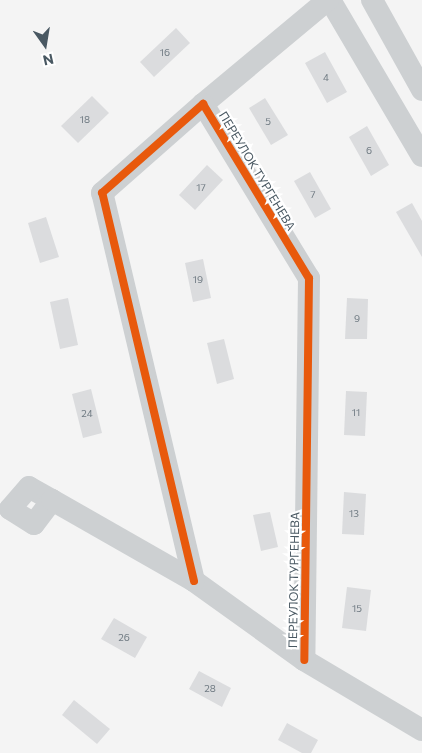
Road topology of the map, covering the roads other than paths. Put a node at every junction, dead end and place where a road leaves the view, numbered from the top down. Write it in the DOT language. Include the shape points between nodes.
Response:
graph roads {
  1 [pos="329,0"];
  2 [pos="372,0"];
  3 [pos="422,90"];
  4 [pos="203,104"];
  5 [pos="422,156"];
  6 [pos="52,500"];
  7 [pos="194,581"];
  8 [pos="304,660"];
  9 [pos="422,730"];
  1 -- 4 [label="street, ПЕРЕУЛОК ТУРГЕНЕВА"];
  1 -- 5 [label="street, ПЕРЕУЛОК ТУРГЕНЕВА"];
  2 -- 3 [label="street"];
  4 -- 7 [label="street, ПЕРЕУЛОК ТУРГЕНЕВА" via="102,193"];
  4 -- 8 [label="street, ПЕРЕУЛОК ТУРГЕНЕВА" via="309,278"];
  6 -- 7 [label="street"];
  7 -- 8 [label="street"];
  8 -- 9 [label="street"];
}
